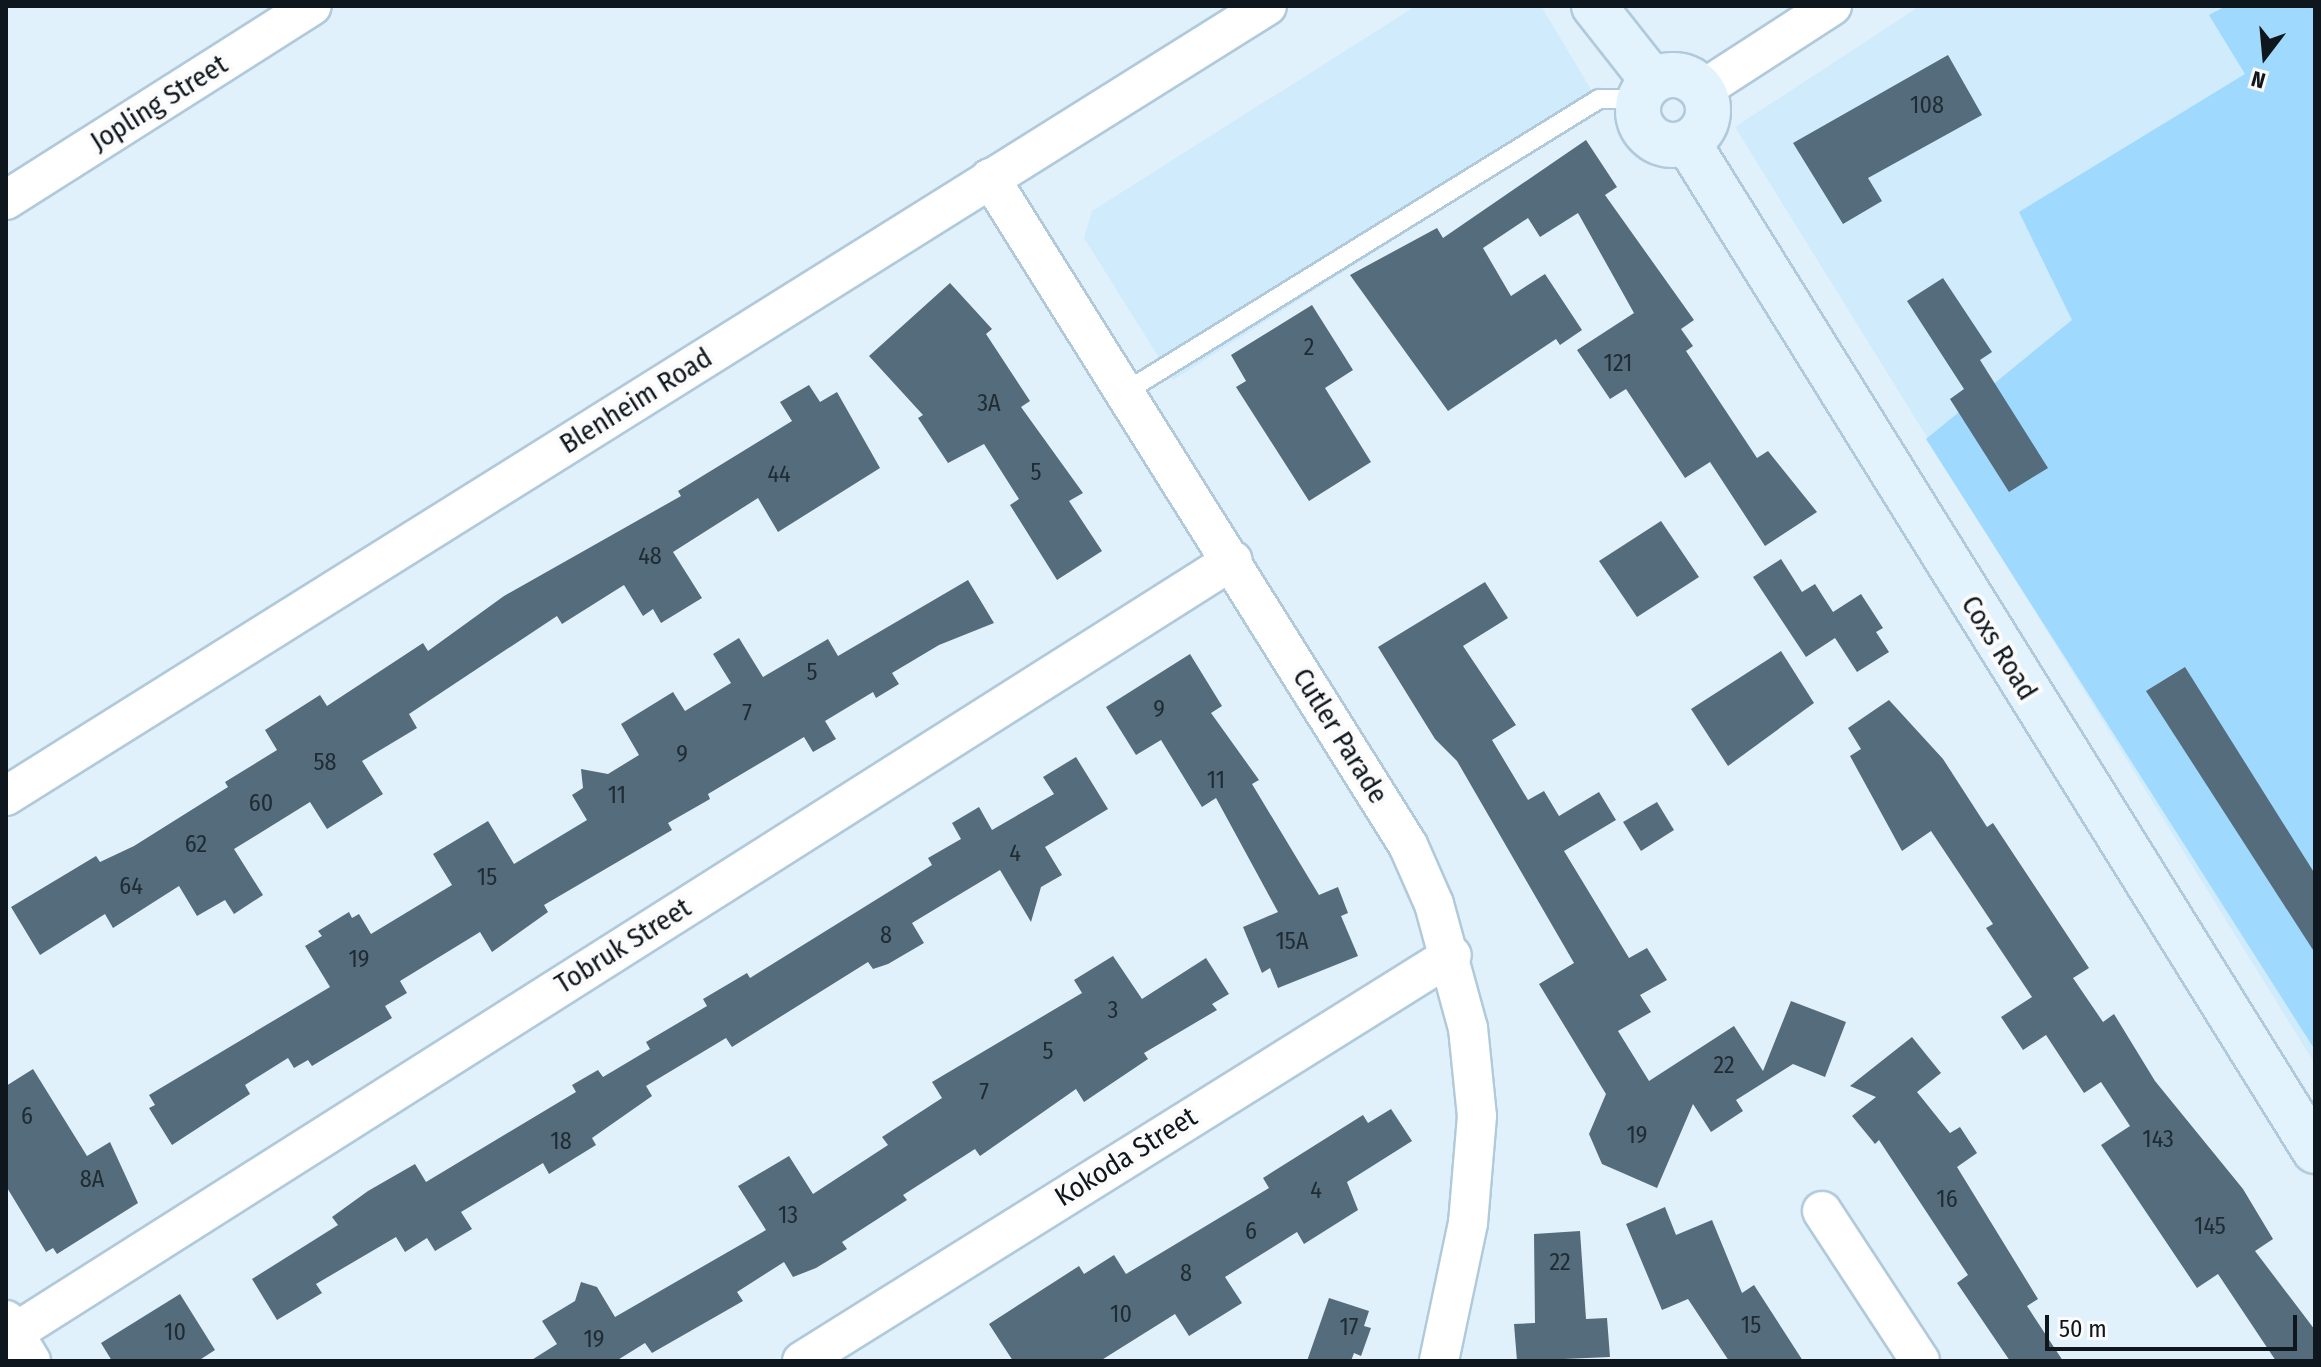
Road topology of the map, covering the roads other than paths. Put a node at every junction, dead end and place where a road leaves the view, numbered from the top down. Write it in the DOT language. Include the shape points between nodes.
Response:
graph roads {
  1 [pos="312,6"];
  2 [pos="1267,6"];
  3 [pos="1594,6"];
  4 [pos="1832,6"];
  5 [pos="1646,90"];
  6 [pos="1702,90"];
  7 [pos="1688,143"];
  8 [pos="990,178"];
  9 [pos="6,200"];
  10 [pos="1125,392"];
  11 [pos="1233,560"];
  12 [pos="6,796"];
  13 [pos="1452,955"];
  14 [pos="2315,1151"];
  15 [pos="1822,1211"];
  16 [pos="17,1338"];
  17 [pos="802,1361"];
  18 [pos="1439,1361"];
  19 [pos="1920,1361"];
  1 -- 9 [label="street, Jopling Street"];
  2 -- 8 [label="street, Blenheim Road"];
  3 -- 5 [label="street"];
  4 -- 6 [label="street"];
  5 -- 6 [label="street" via="1679,76"];
  5 -- 7 [label="street" via="1646,132 1665,145"];
  5 -- 10 [label="lane" via="1599,99"];
  6 -- 7 [label="street" via="1709,116"];
  7 -- 14 [label="street, Coxs Road"];
  8 -- 10 [label="street, Cutler Parade"];
  8 -- 12 [label="street, Blenheim Road"];
  10 -- 11 [label="street, Cutler Parade"];
  11 -- 13 [label="street, Cutler Parade" via="1408,845"];
  11 -- 16 [label="street, Tobruk Street"];
  13 -- 17 [label="street, Kokoda Street"];
  13 -- 18 [label="street, Cutler Parade" via="1477,1116 1468,1223"];
  15 -- 19 [label="street"];
}
